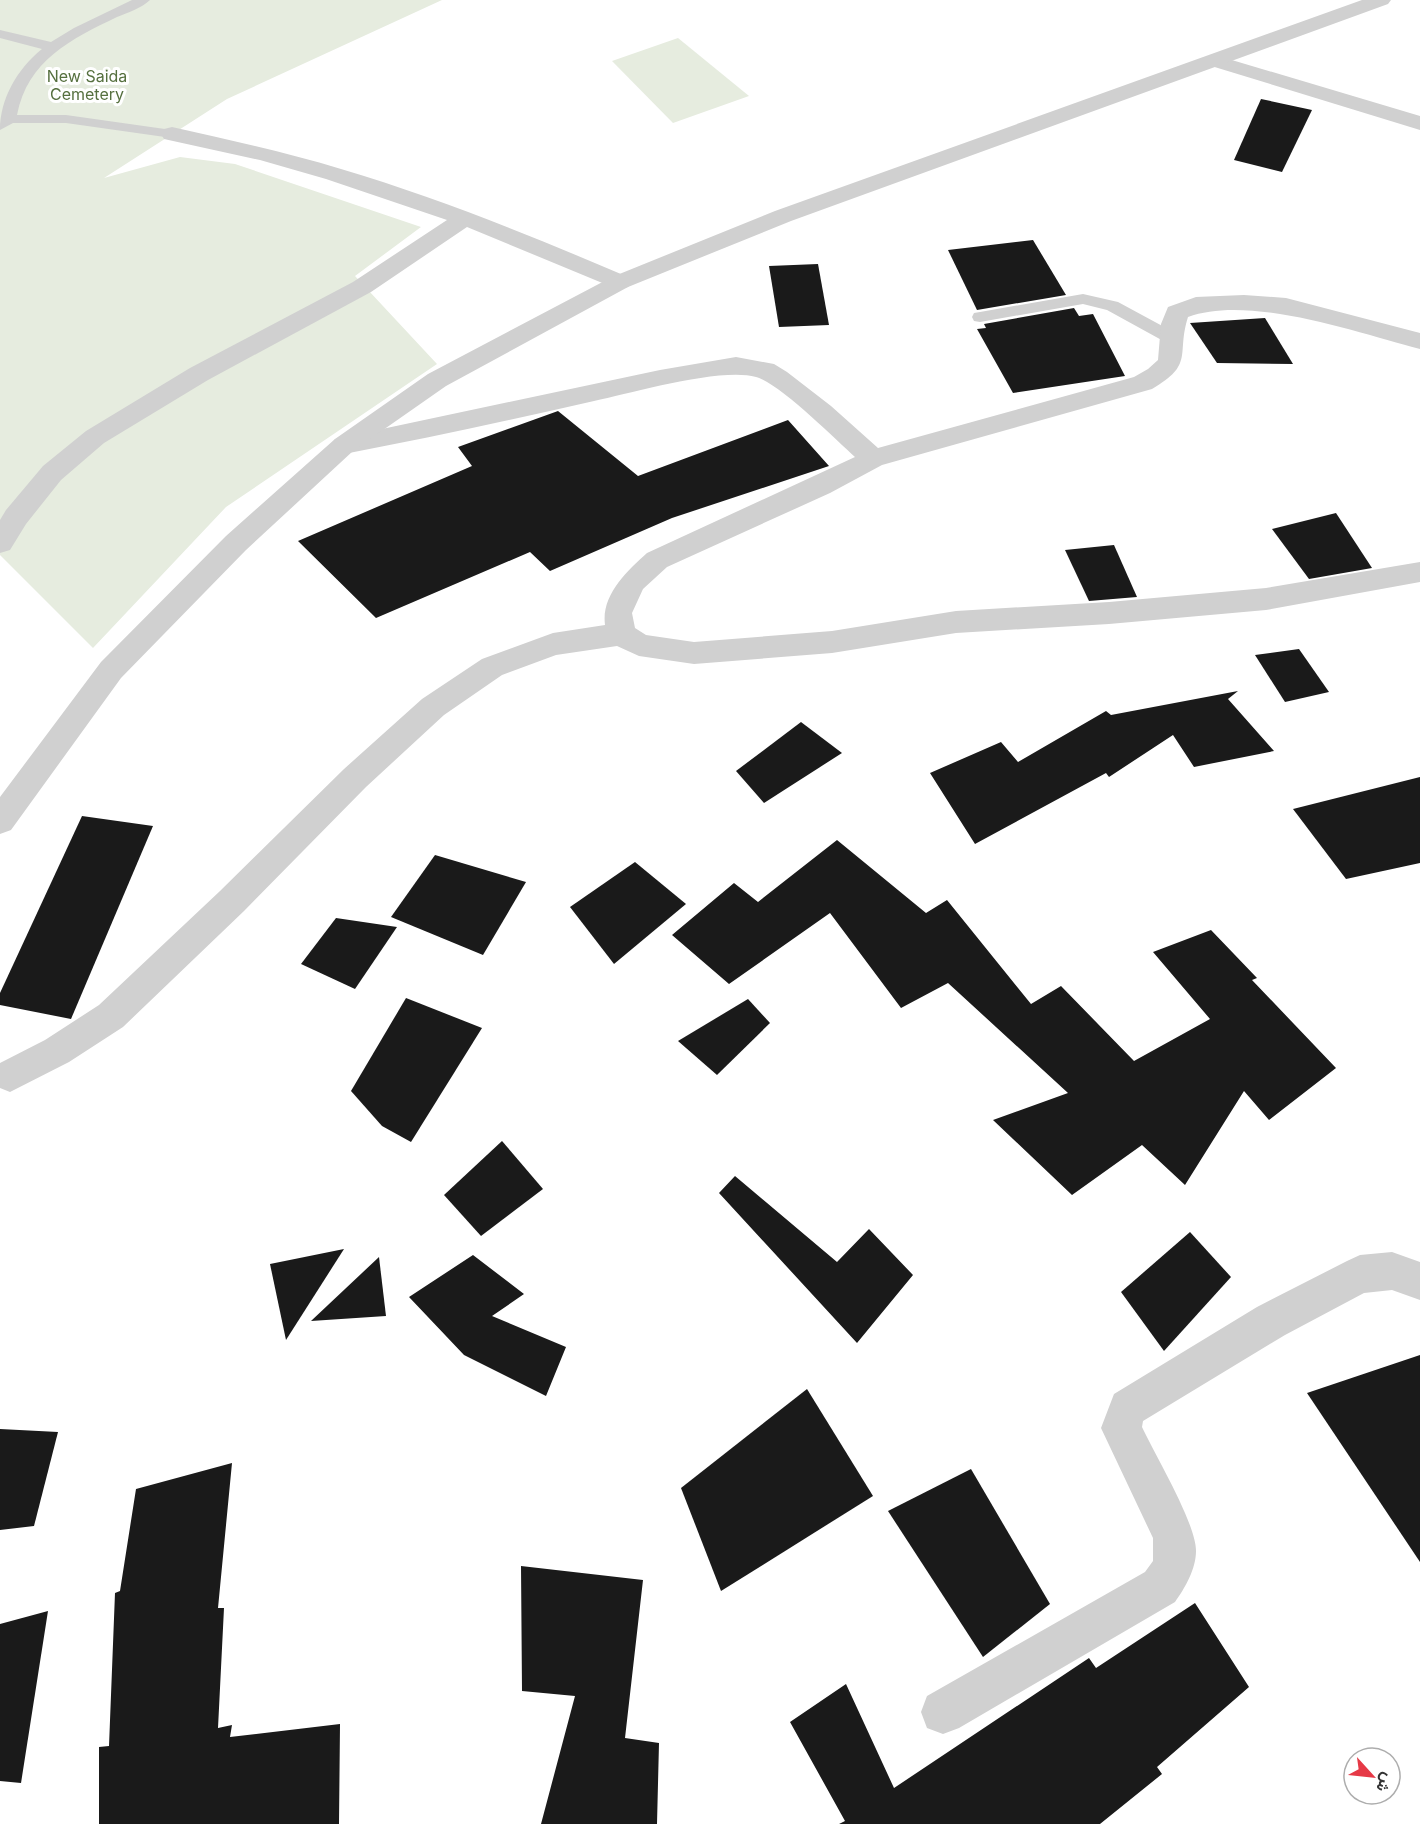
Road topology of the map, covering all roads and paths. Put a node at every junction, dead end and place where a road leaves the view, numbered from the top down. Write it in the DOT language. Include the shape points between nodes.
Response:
graph roads {
  1 [pos="143,0"];
  2 [pos="1381,0"];
  3 [pos="0,34"];
  4 [pos="52,47"];
  5 [pos="1215,61"];
  6 [pos="5,122"];
  7 [pos="1420,123"];
  8 [pos="172,134"];
  9 [pos="464,219"];
  10 [pos="620,282"];
  11 [pos="980,316"];
  12 [pos="1173,339"];
  13 [pos="1420,341"];
  14 [pos="344,445"];
  15 [pos="873,459"];
  16 [pos="0,543"];
  17 [pos="1420,572"];
  18 [pos="621,634"];
  19 [pos="0,821"];
  20 [pos="10,1076"];
  21 [pos="1420,1281"];
  22 [pos="943,1712"];
  1 -- 4 [label="lane"];
  2 -- 5 [label="street"];
  3 -- 4 [label="lane"];
  4 -- 6 [label="lane" via="17,85"];
  5 -- 7 [label="street"];
  5 -- 10 [label="street" via="783,216"];
  6 -- 8 [label="lane" via="66,119"];
  8 -- 9 [label="street" via="292,162"];
  9 -- 10 [label="street"];
  9 -- 16 [label="street" via="362,287 199,374 95,437 52,473"];
  10 -- 14 [label="street" via="436,380"];
  11 -- 12 [label="lane" via="1083,299 1112,306"];
  12 -- 13 [label="street" via="1172,323 1183,308 1244,303 1286,306"];
  12 -- 15 [label="street" via="1168,367 1143,383"];
  14 -- 15 [label="street" via="736,365 765,370 778,378"];
  14 -- 19 [label="street" via="236,543 111,670"];
  15 -- 18 [label="street" via="657,560 632,583 618,613"];
  17 -- 18 [label="street" via="1266,598 1109,613 956,621 832,642 694,653 639,645"];
  18 -- 20 [label="street" via="553,644 492,667 433,707 111,1016"];
  21 -- 22 [label="street" via="1392,1271 1360,1274 1271,1321 1128,1408 1121,1428 1173,1535 1177,1551 1171,1572 1160,1587"];
}
